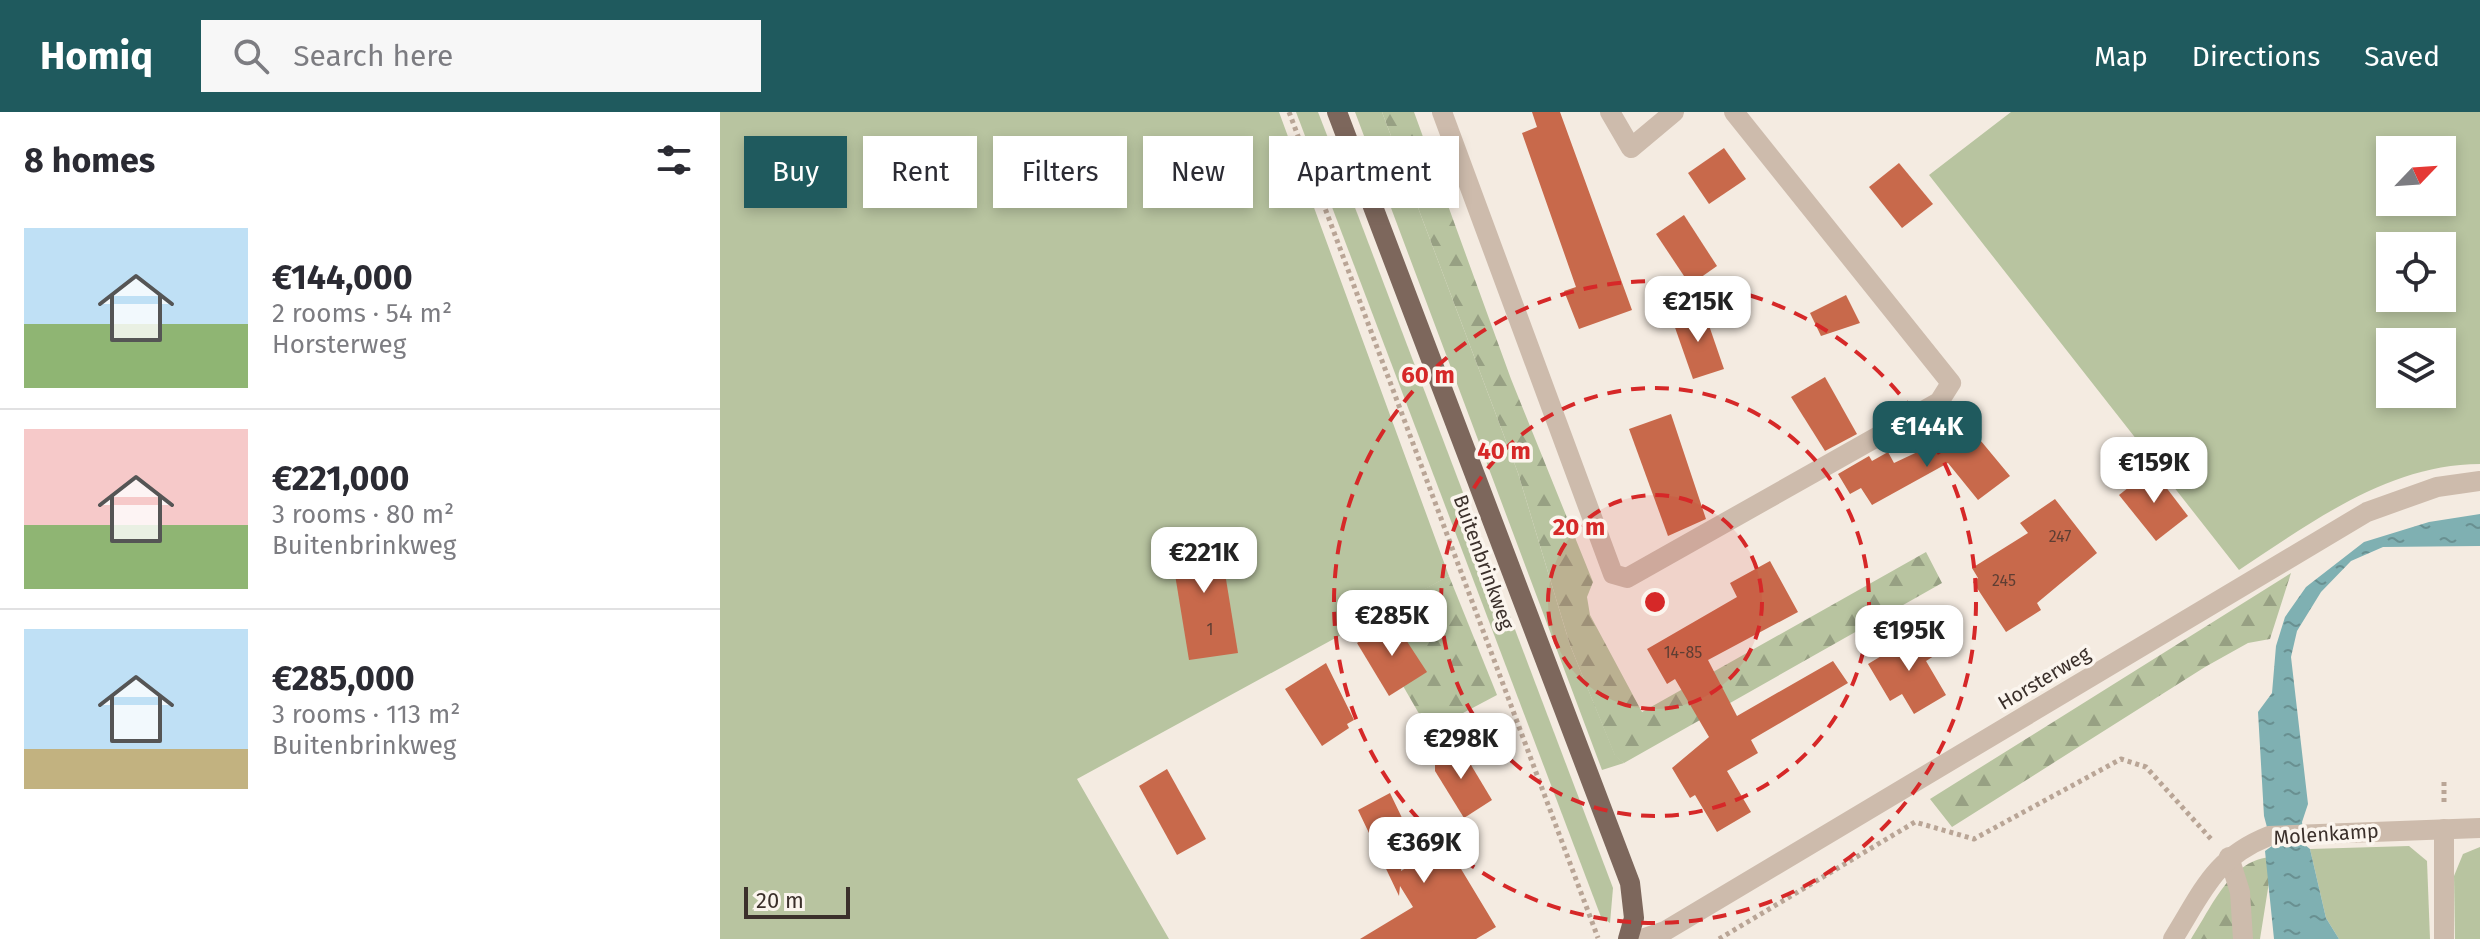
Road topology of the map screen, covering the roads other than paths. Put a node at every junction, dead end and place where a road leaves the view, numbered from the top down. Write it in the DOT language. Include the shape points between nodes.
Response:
graph roads {
  1 [pos="1337,112"];
  2 [pos="1442,112"];
  3 [pos="1610,112"];
  4 [pos="1674,112"];
  5 [pos="1734,112"];
  6 [pos="2480,481"];
  7 [pos="2480,828"];
  8 [pos="2444,829"];
  9 [pos="2229,857"];
  10 [pos="1630,939"];
  11 [pos="1642,939"];
  12 [pos="2173,939"];
  13 [pos="2243,939"];
  14 [pos="2444,939"];
  1 -- 10 [label="main road, Buitenbrinkweg" via="1630,883"];
  2 -- 5 [label="street" via="1613,574 1627,578 1939,402 1951,383"];
  3 -- 4 [label="street" via="1631,148"];
  6 -- 11 [label="street, Horsterweg" via="2437,487 2367,512 1886,802 1665,931"];
  7 -- 8 [label="street, Molenkamp"];
  8 -- 9 [label="street, Molenkamp" via="2269,836"];
  8 -- 14 [label="street"];
  9 -- 12 [label="street, Molenkamp"];
  9 -- 13 [label="street" via="2240,892"];
}
